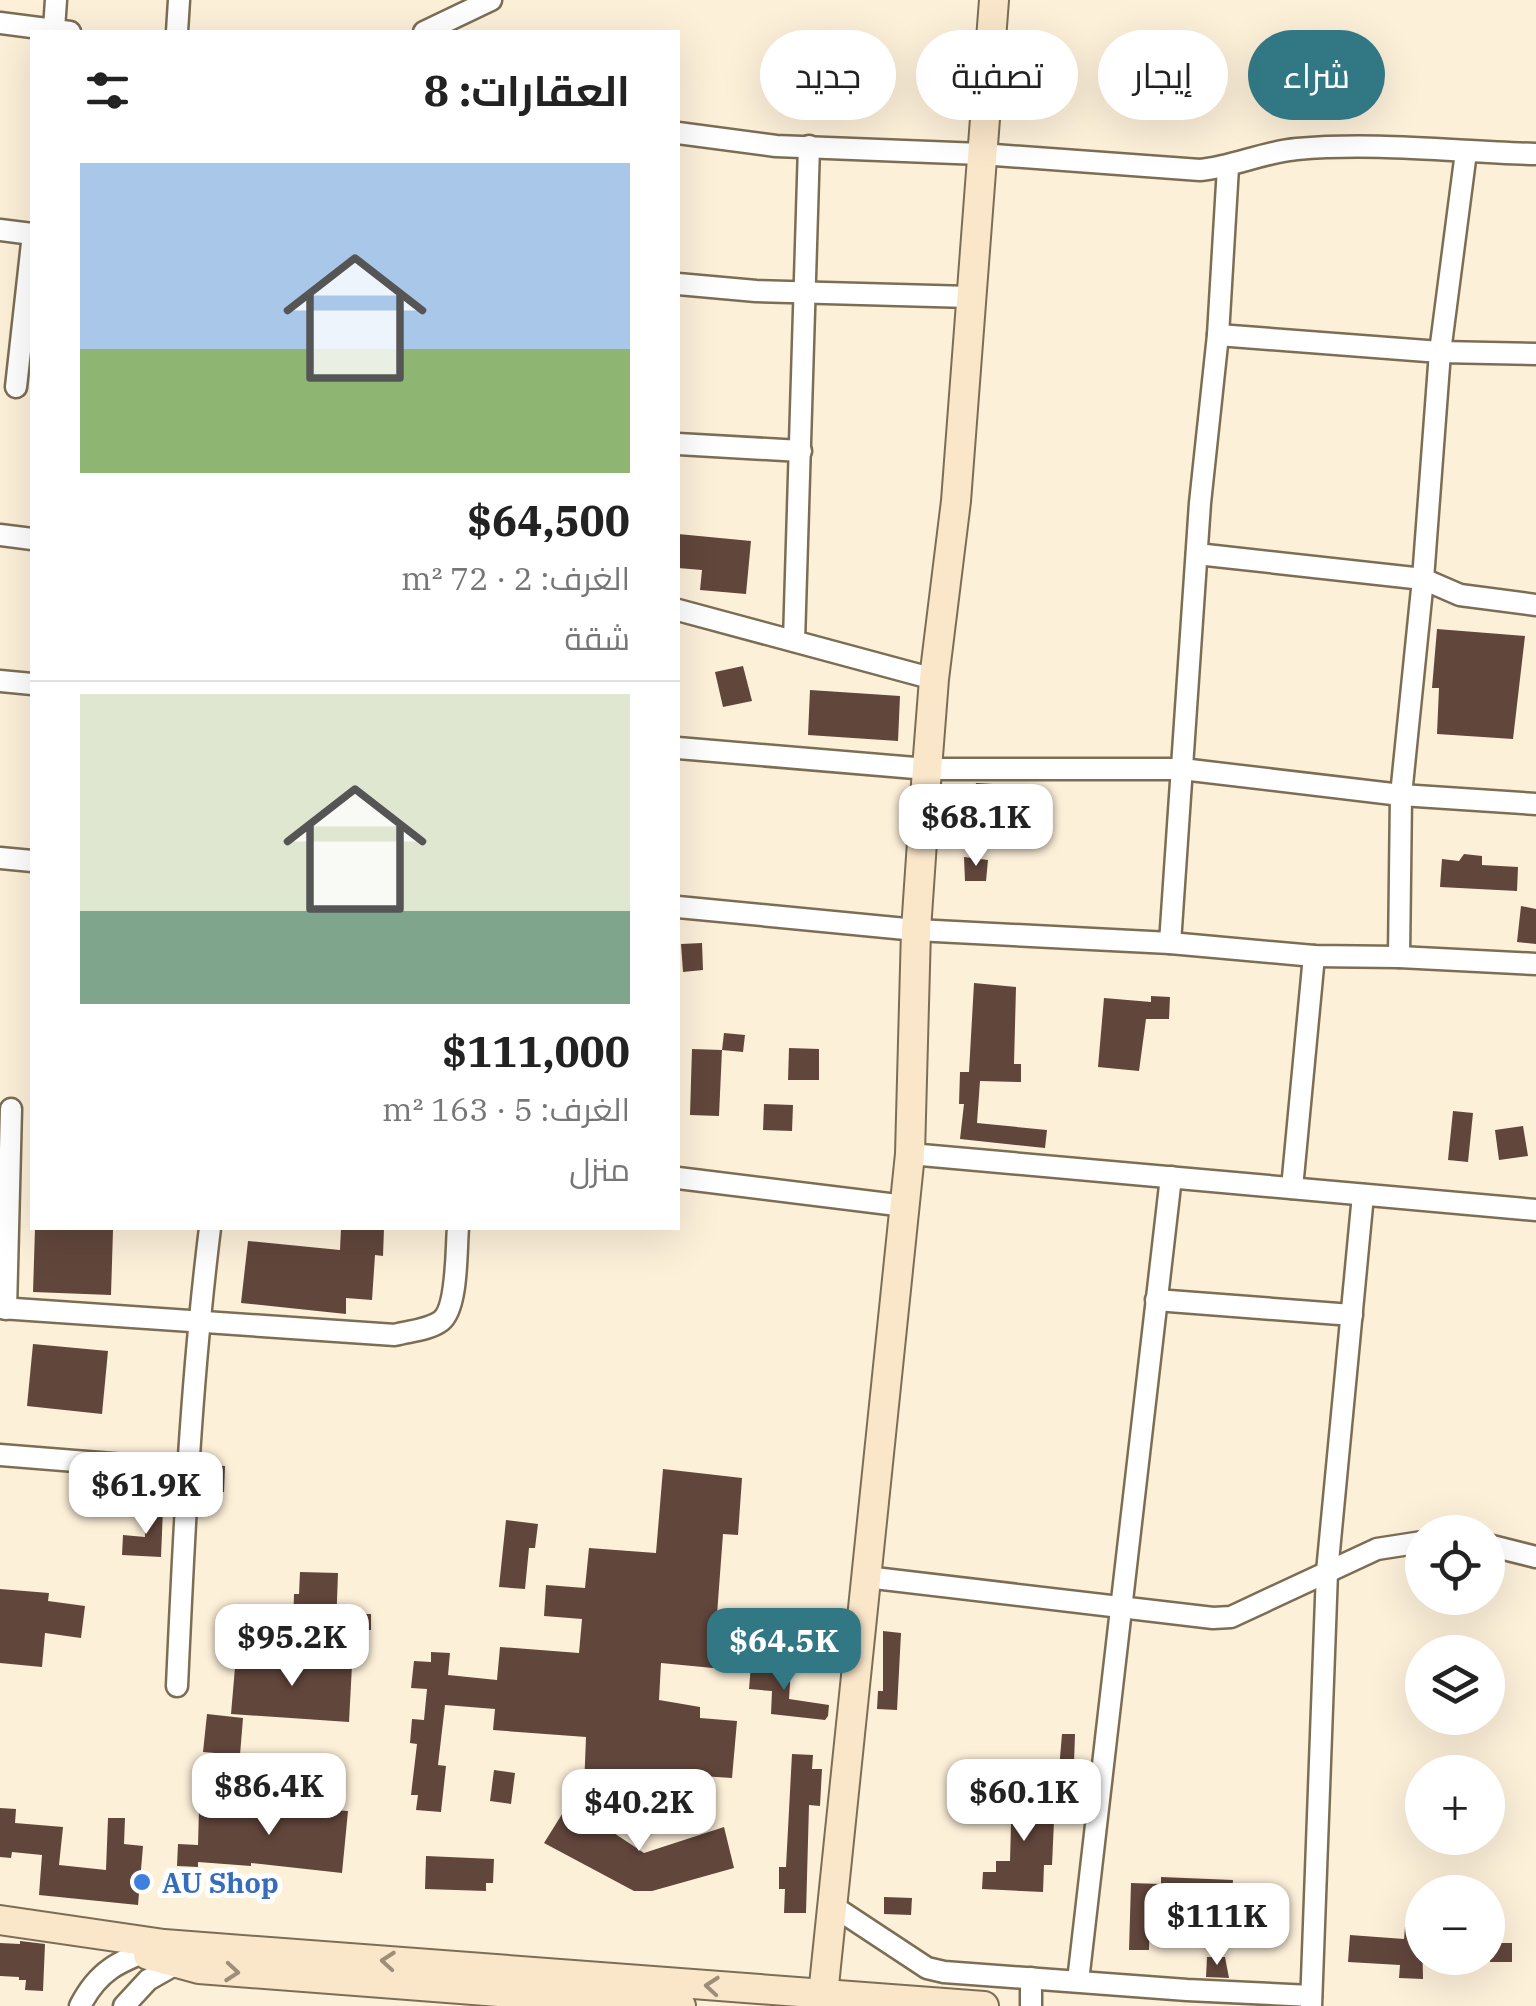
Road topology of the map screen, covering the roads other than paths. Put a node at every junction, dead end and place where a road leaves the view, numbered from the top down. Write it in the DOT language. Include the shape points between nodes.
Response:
graph roads {
  1 [pos="56,0"];
  2 [pos="179,0"];
  3 [pos="492,0"];
  4 [pos="994,0"];
  5 [pos="0,23"];
  6 [pos="54,30"];
  7 [pos="62,30"];
  8 [pos="177,30"];
  9 [pos="428,30"];
  10 [pos="680,133"];
  11 [pos="809,146"];
  12 [pos="1466,152"];
  13 [pos="982,154"];
  14 [pos="1536,154"];
  15 [pos="1228,167"];
  16 [pos="0,230"];
  17 [pos="30,234"];
  18 [pos="30,261"];
  19 [pos="680,284"];
  20 [pos="806,294"];
  21 [pos="970,298"];
  22 [pos="1218,336"];
  23 [pos="1440,352"];
  24 [pos="1536,354"];
  25 [pos="16,388"];
  26 [pos="680,444"];
  27 [pos="801,451"];
  28 [pos="0,534"];
  29 [pos="30,539"];
  30 [pos="1197,554"];
  31 [pos="1423,579"];
  32 [pos="1536,605"];
  33 [pos="680,611"];
  34 [pos="794,641"];
  35 [pos="934,679"];
  36 [pos="0,681"];
  37 [pos="30,684"];
  38 [pos="680,748"];
  39 [pos="927,769"];
  40 [pos="1182,769"];
  41 [pos="1402,796"];
  42 [pos="1536,804"];
  43 [pos="0,858"];
  44 [pos="30,860"];
  45 [pos="680,907"];
  46 [pos="916,930"];
  47 [pos="1170,943"];
  48 [pos="1314,956"];
  49 [pos="1399,956"];
  50 [pos="1536,964"];
  51 [pos="5,1109"];
  52 [pos="30,1112"];
  53 [pos="910,1154"];
  54 [pos="1171,1177"];
  55 [pos="680,1178"];
  56 [pos="1292,1188"];
  57 [pos="1363,1195"];
  58 [pos="905,1206"];
  59 [pos="1536,1210"];
  60 [pos="210,1230"];
  61 [pos="458,1230"];
  62 [pos="1156,1300"];
  63 [pos="3,1308"];
  64 [pos="1352,1315"];
  65 [pos="198,1322"];
  66 [pos="0,1455"];
  67 [pos="186,1470"];
  68 [pos="1405,1545"];
  69 [pos="1505,1550"];
  70 [pos="1536,1558"];
  71 [pos="1327,1572"];
  72 [pos="866,1577"];
  73 [pos="1120,1607"];
  74 [pos="177,1686"];
  75 [pos="832,1906"];
  76 [pos="0,1920"];
  77 [pos="172,1952"];
  78 [pos="290,1965"];
  79 [pos="1030,1978"];
  80 [pos="1078,1981"];
  81 [pos="824,1994"];
  82 [pos="667,1997"];
  83 [pos="454,1998"];
  84 [pos="1186,1998"];
  85 [pos="1311,2001"];
  86 [pos="80,2006"];
  87 [pos="124,2006"];
  88 [pos="984,2006"];
  89 [pos="1032,2006"];
  1 -- 7 [label="street"];
  2 -- 8 [label="street"];
  3 -- 9 [label="street"];
  4 -- 13 [label="street"];
  5 -- 6 [label="street"];
  10 -- 11 [label="street"];
  11 -- 13 [label="street"];
  11 -- 20 [label="street"];
  12 -- 14 [label="street"];
  12 -- 15 [label="street" via="1414,146 1296,149"];
  12 -- 23 [label="street"];
  13 -- 15 [label="street"];
  13 -- 21 [label="street"];
  15 -- 22 [label="street"];
  16 -- 17 [label="street"];
  18 -- 25 [label="street"];
  19 -- 20 [label="street"];
  20 -- 21 [label="street"];
  20 -- 27 [label="street"];
  21 -- 35 [label="street" via="956,500"];
  22 -- 23 [label="street"];
  22 -- 30 [label="street"];
  23 -- 24 [label="street"];
  23 -- 31 [label="street"];
  26 -- 27 [label="street"];
  27 -- 34 [label="street"];
  28 -- 29 [label="street"];
  30 -- 31 [label="street"];
  30 -- 40 [label="street"];
  31 -- 32 [label="street" via="1460,595"];
  31 -- 41 [label="street"];
  33 -- 34 [label="street"];
  34 -- 35 [label="street"];
  35 -- 39 [label="street"];
  36 -- 37 [label="street"];
  38 -- 39 [label="street"];
  39 -- 40 [label="street"];
  39 -- 46 [label="street"];
  40 -- 41 [label="street"];
  40 -- 47 [label="street"];
  41 -- 42 [label="street"];
  41 -- 49 [label="street"];
  43 -- 44 [label="street"];
  45 -- 46 [label="street"];
  46 -- 47 [label="street"];
  46 -- 53 [label="street"];
  47 -- 48 [label="street"];
  48 -- 49 [label="street"];
  48 -- 56 [label="street"];
  49 -- 50 [label="street"];
  51 -- 52 [label="street"];
  51 -- 63 [label="street"];
  53 -- 54 [label="street"];
  53 -- 58 [label="street"];
  54 -- 56 [label="street"];
  54 -- 62 [label="street"];
  55 -- 58 [label="street"];
  56 -- 57 [label="street"];
  57 -- 59 [label="street"];
  57 -- 64 [label="street"];
  58 -- 72 [label="street"];
  60 -- 65 [label="street"];
  61 -- 65 [label="street" via="451,1306 432,1326 395,1335"];
  62 -- 64 [label="street"];
  62 -- 73 [label="street"];
  63 -- 65 [label="street"];
  64 -- 71 [label="street"];
  65 -- 67 [label="street"];
  66 -- 67 [label="street"];
  67 -- 74 [label="street"];
  68 -- 71 [label="street"];
  69 -- 70 [label="street"];
  71 -- 73 [label="street" via="1231,1617"];
  71 -- 85 [label="street"];
  72 -- 73 [label="street"];
  72 -- 75 [label="street"];
  73 -- 80 [label="street"];
  75 -- 79 [label="street" via="927,1968"];
  75 -- 81 [label="street"];
  76 -- 77 [label="street"];
  77 -- 78 [label="street"];
  77 -- 86 [label="street" via="113,1966 92,1982"];
  77 -- 87 [label="street"];
  82 -- 78 [label="street, one-way"];
  78 -- 83 [label="street"];
  79 -- 80 [label="street"];
  79 -- 89 [label="street"];
  80 -- 84 [label="street"];
  81 -- 82 [label="street, one-way"];
  81 -- 88 [label="street"];
  82 -- 83 [label="street"];
  84 -- 85 [label="street"];
}
